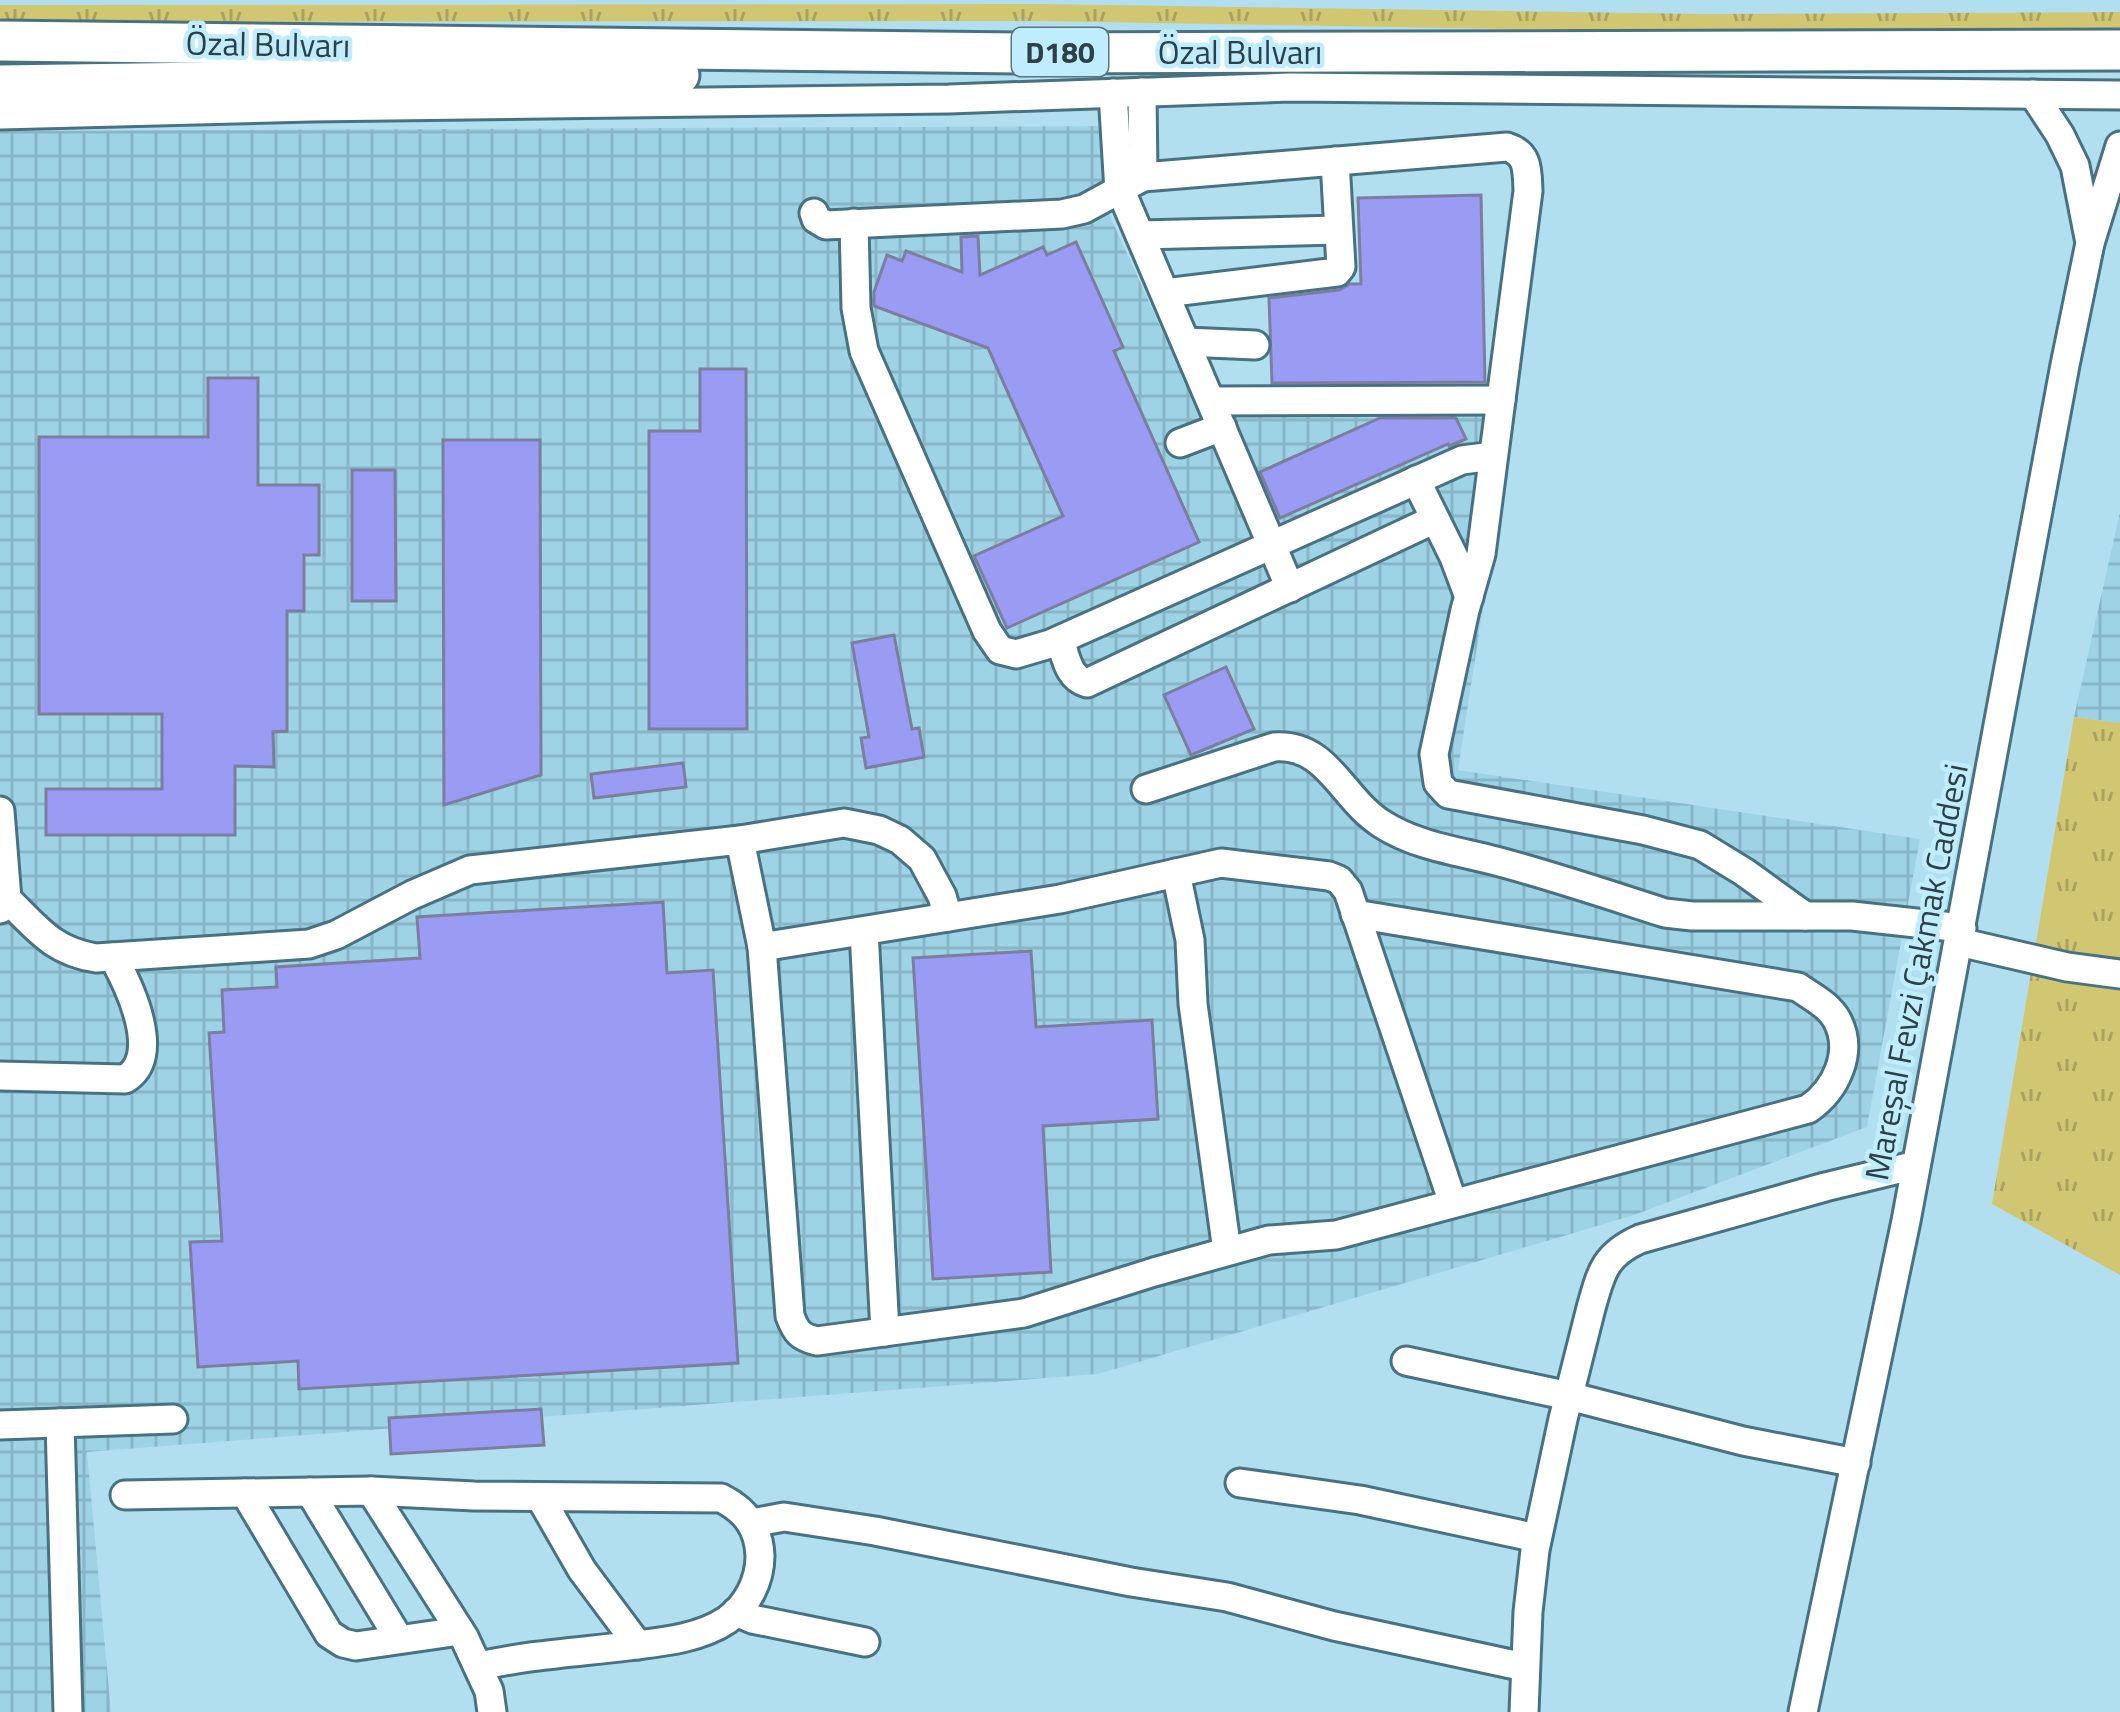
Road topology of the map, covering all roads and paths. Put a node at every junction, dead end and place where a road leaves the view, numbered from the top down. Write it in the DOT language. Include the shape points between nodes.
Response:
graph roads {
  1 [pos="0,41"];
  2 [pos="2120,50"];
  3 [pos="1024,52"];
  4 [pos="0,85"];
  5 [pos="1142,92"];
  6 [pos="1113,93"];
  7 [pos="2033,94"];
  8 [pos="2120,95"];
  9 [pos="0,115"];
  10 [pos="2120,146"];
  11 [pos="1335,161"];
  12 [pos="1128,186"];
  13 [pos="814,213"];
  14 [pos="854,223"];
  15 [pos="1339,230"];
  16 [pos="1140,236"];
  17 [pos="2090,243"];
  18 [pos="1165,293"];
  19 [pos="1186,342"];
  20 [pos="1255,345"];
  21 [pos="1501,400"];
  22 [pos="1217,414"];
  23 [pos="1180,443"];
  24 [pos="1493,456"];
  25 [pos="1416,480"];
  26 [pos="1435,519"];
  27 [pos="1271,544"];
  28 [pos="1290,588"];
  29 [pos="1469,597"];
  30 [pos="1060,640"];
  31 [pos="1146,789"];
  32 [pos="0,811"];
  33 [pos="740,840"];
  34 [pos="1176,873"];
  35 [pos="3,904"];
  36 [pos="1355,914"];
  37 [pos="1804,916"];
  38 [pos="948,917"];
  39 [pos="864,931"];
  40 [pos="1960,935"];
  41 [pos="762,947"];
  42 [pos="113,957"];
  43 [pos="2120,974"];
  44 [pos="0,1076"];
  45 [pos="1916,1165"];
  46 [pos="1453,1203"];
  47 [pos="1227,1251"];
  48 [pos="885,1332"];
  49 [pos="1406,1361"];
  50 [pos="1569,1396"];
  51 [pos="172,1419"];
  52 [pos="60,1423"];
  53 [pos="0,1425"];
  54 [pos="1856,1463"];
  55 [pos="1240,1483"];
  56 [pos="371,1491"];
  57 [pos="244,1492"];
  58 [pos="310,1492"];
  59 [pos="124,1495"];
  60 [pos="540,1497"];
  61 [pos="752,1523"];
  62 [pos="1538,1538"];
  63 [pos="736,1612"];
  64 [pos="460,1631"];
  65 [pos="399,1640"];
  66 [pos="865,1642"];
  67 [pos="638,1645"];
  68 [pos="479,1666"];
  69 [pos="1525,1667"];
  70 [pos="68,1712"];
  71 [pos="492,1712"];
  72 [pos="1524,1712"];
  73 [pos="1803,1712"];
  1 -- 3 [label="highway, Özal Bulvarı / D180"];
  2 -- 3 [label="highway, Özal Bulvarı / D180"];
  3 -- 4 [label="highway, D180" via="975,66 799,73"];
  5 -- 6 [label="street"];
  5 -- 7 [label="street" via="1361,86"];
  5 -- 12 [label="street"];
  6 -- 9 [label="street"];
  6 -- 12 [label="street"];
  7 -- 8 [label="street"];
  7 -- 17 [label="street" via="2074,166"];
  10 -- 17 [label="street, Mareşal Fevzi Çakmak Caddesi"];
  11 -- 12 [label="street"];
  11 -- 15 [label="street"];
  11 -- 21 [label="street" via="1508,147 1524,158 1528,191"];
  12 -- 14 [label="street" via="1062,214"];
  12 -- 16 [label="street"];
  13 -- 14 [label="street" via="826,225"];
  14 -- 30 [label="street" via="864,351 987,631 1000,650 1016,654"];
  15 -- 16 [label="street"];
  15 -- 18 [label="street" via="1333,274"];
  16 -- 18 [label="street"];
  17 -- 40 [label="street, Mareşal Fevzi Çakmak Caddesi"];
  18 -- 19 [label="street"];
  19 -- 20 [label="street"];
  19 -- 22 [label="street"];
  21 -- 22 [label="street"];
  21 -- 24 [label="street"];
  22 -- 23 [label="street"];
  22 -- 27 [label="street"];
  24 -- 25 [label="street"];
  24 -- 29 [label="street"];
  25 -- 26 [label="street"];
  25 -- 27 [label="street"];
  26 -- 28 [label="street"];
  26 -- 29 [label="street"];
  27 -- 28 [label="street"];
  27 -- 30 [label="street"];
  28 -- 30 [label="street" via="1087,683 1072,673"];
  29 -- 37 [label="street" via="1433,754 1448,794 1700,845"];
  31 -- 37 [label="street" via="1290,746 1313,755 1366,812 1412,840 1665,913"];
  32 -- 35 [label="street"];
  33 -- 38 [label="street" via="844,823 879,830 922,859"];
  33 -- 41 [label="street"];
  33 -- 42 [label="street" via="470,870 309,944"];
  34 -- 36 [label="street" via="1221,863 1329,876 1345,886"];
  34 -- 38 [label="street"];
  34 -- 47 [label="street"];
  35 -- 42 [label="street" via="73,955"];
  36 -- 46 [label="street"];
  36 -- 46 [label="street" via="1798,988 1827,1007 1840,1029 1844,1053 1834,1082 1808,1109"];
  37 -- 40 [label="street"];
  38 -- 39 [label="street"];
  39 -- 41 [label="street"];
  39 -- 48 [label="street"];
  40 -- 43 [label="street"];
  40 -- 45 [label="street, Mareşal Fevzi Çakmak Caddesi"];
  41 -- 48 [label="street" via="790,1316 796,1332 817,1341"];
  42 -- 44 [label="street" via="138,1013 144,1054 137,1072 125,1079"];
  45 -- 50 [label="street" via="1621,1248 1600,1275"];
  45 -- 54 [label="street, Mareşal Fevzi Çakmak Caddesi"];
  46 -- 47 [label="street" via="1336,1234"];
  47 -- 48 [label="street" via="1024,1313"];
  49 -- 50 [label="street"];
  50 -- 54 [label="street"];
  50 -- 62 [label="street"];
  51 -- 52 [label="street"];
  52 -- 53 [label="street"];
  52 -- 70 [label="street"];
  54 -- 73 [label="street, Mareşal Fevzi Çakmak Caddesi"];
  55 -- 62 [label="street"];
  56 -- 58 [label="street"];
  56 -- 60 [label="street"];
  56 -- 64 [label="street"];
  57 -- 58 [label="street"];
  57 -- 59 [label="street"];
  57 -- 65 [label="street" via="329,1634 356,1646"];
  58 -- 65 [label="street"];
  60 -- 61 [label="street" via="721,1498"];
  60 -- 67 [label="street"];
  61 -- 63 [label="street" via="758,1574"];
  61 -- 69 [label="street" via="814,1521 1227,1597"];
  62 -- 69 [label="street"];
  63 -- 66 [label="street"];
  63 -- 67 [label="street" via="701,1631"];
  64 -- 65 [label="street"];
  64 -- 68 [label="street"];
  67 -- 68 [label="street"];
  68 -- 71 [label="street"];
  69 -- 72 [label="street"];
}
